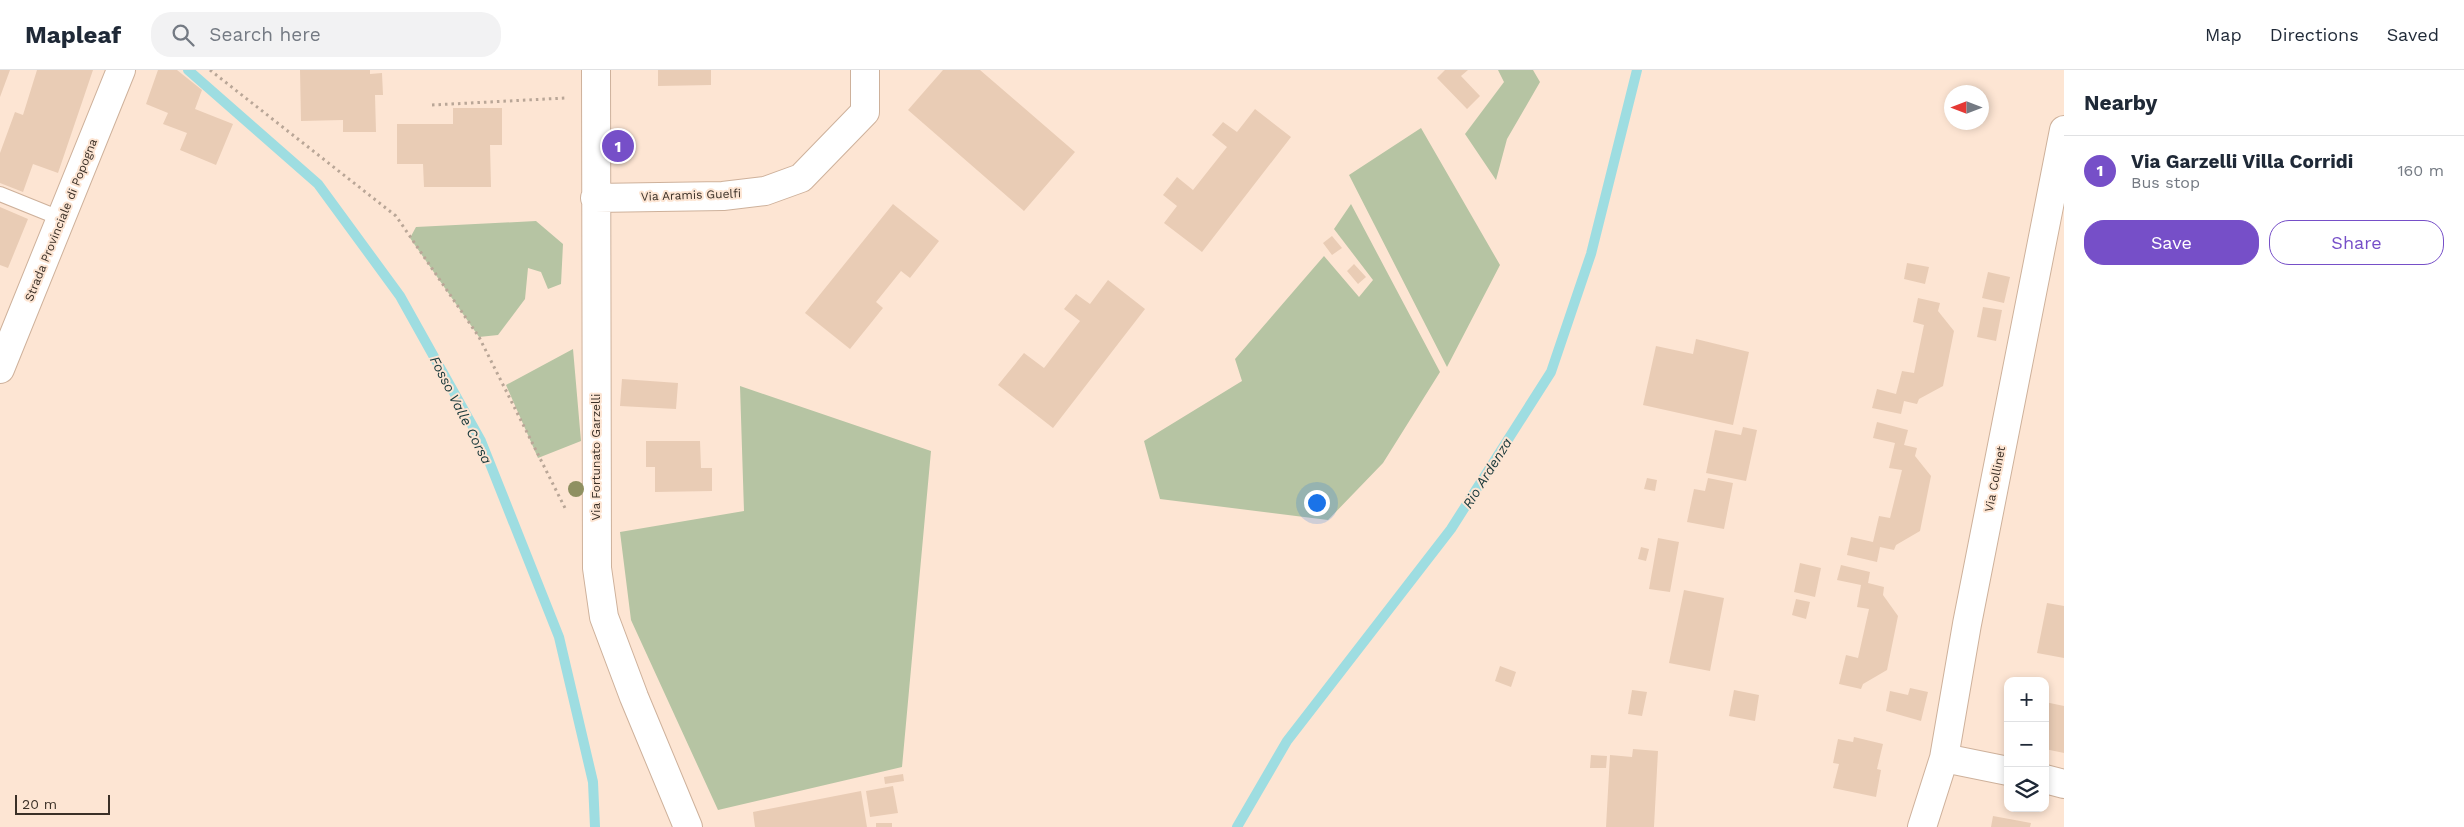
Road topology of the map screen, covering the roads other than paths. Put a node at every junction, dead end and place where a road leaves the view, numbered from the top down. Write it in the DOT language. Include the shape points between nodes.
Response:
graph roads {
  1 [pos="121,70"];
  2 [pos="865,70"];
  3 [pos="596,83"];
  4 [pos="2064,130"];
  5 [pos="0,194"];
  6 [pos="595,198"];
  7 [pos="62,218"];
  8 [pos="0,369"];
  9 [pos="1944,758"];
  10 [pos="2004,770"];
  11 [pos="2049,781"];
  12 [pos="2064,784"];
  13 [pos="688,827"];
  14 [pos="1922,827"];
  1 -- 7 [label="street, Strada Provinciale di Popogna"];
  2 -- 6 [label="street, Via Aramis Guelfi" via="865,112 801,178 765,191 724,196"];
  3 -- 6 [label="street, Via Fortunato Garzelli"];
  4 -- 9 [label="street, Via Collinet" via="1967,624"];
  5 -- 7 [label="lane"];
  6 -- 13 [label="street, Via Fortunato Garzelli" via="598,576 604,617"];
  7 -- 8 [label="street, Strada Provinciale di Popogna"];
  9 -- 10 [label="street"];
  9 -- 14 [label="street, Via Collinet"];
  11 -- 12 [label="street"];
}
